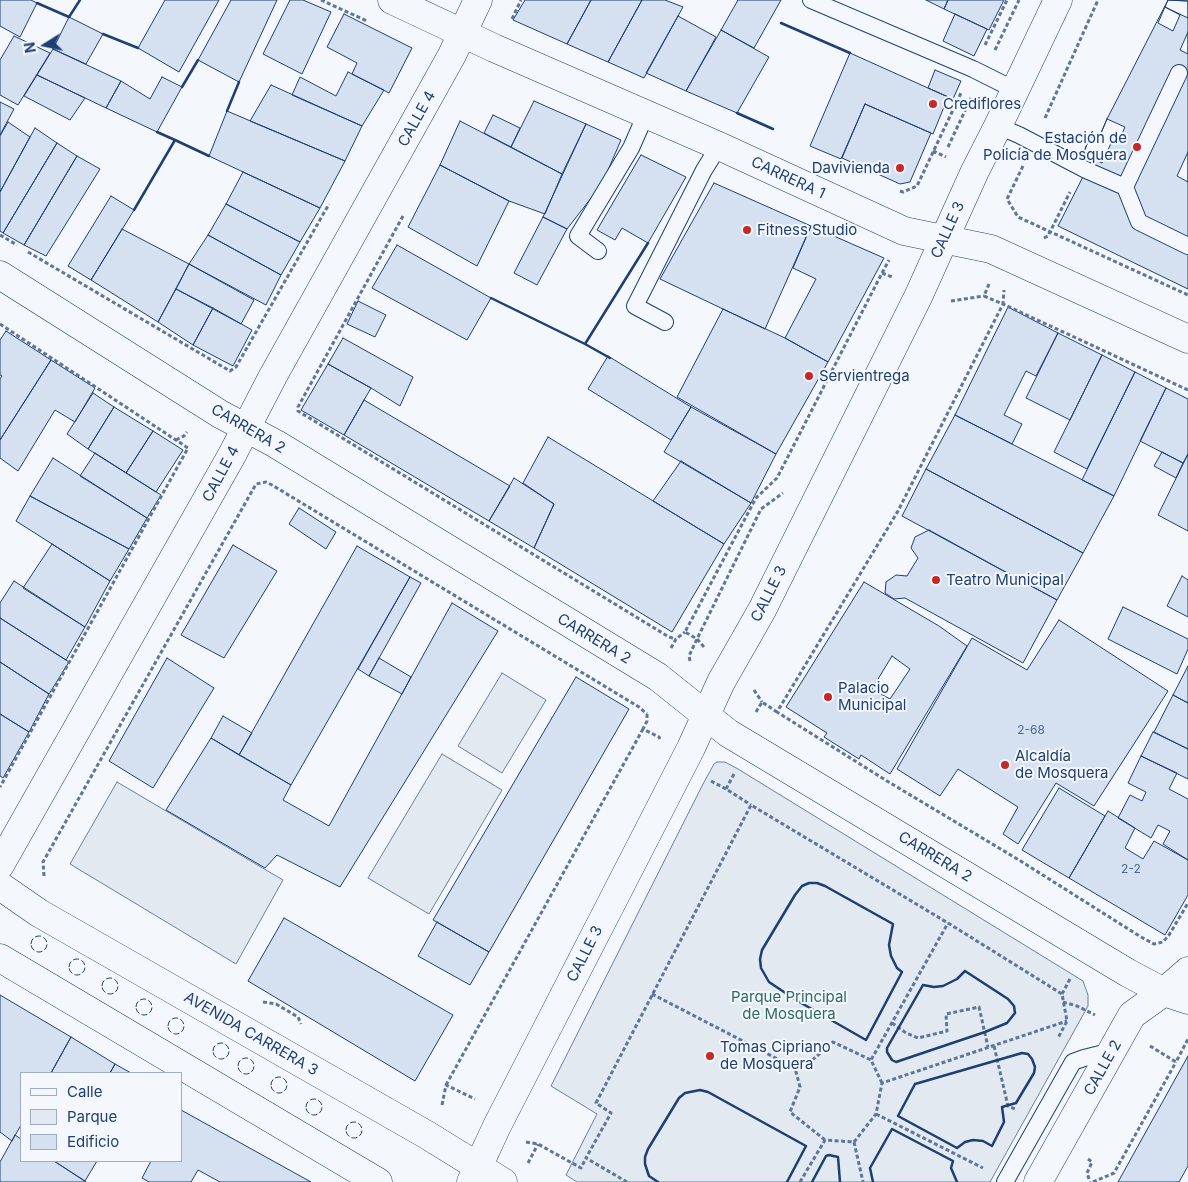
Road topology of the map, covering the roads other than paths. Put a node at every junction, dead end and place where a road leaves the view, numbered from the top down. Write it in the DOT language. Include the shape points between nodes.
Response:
graph roads {
  1 [pos="392,0"];
  2 [pos="478,0"];
  3 [pos="811,0"];
  4 [pos="1058,0"];
  5 [pos="462,33"];
  6 [pos="1179,73"];
  7 [pos="1015,90"];
  8 [pos="646,114"];
  9 [pos="998,126"];
  10 [pos="719,146"];
  11 [pos="1126,187"];
  12 [pos="944,239"];
  13 [pos="1188,246"];
  14 [pos="598,250"];
  15 [pos="0,275"];
  16 [pos="665,322"];
  17 [pos="1188,339"];
  18 [pos="245,428"];
  19 [pos="705,715"];
  20 [pos="0,865"];
  21 [pos="0,886"];
  22 [pos="0,958"];
  23 [pos="1188,971"];
  24 [pos="1176,996"];
  25 [pos="1112,1051"];
  26 [pos="474,1175"];
  27 [pos="378,1182"];
  28 [pos="503,1182"];
  29 [pos="1005,1182"];
  30 [pos="1038,1182"];
  1 -- 5 [label="street, CARRERA 1"];
  2 -- 5 [label="street, CALLE 4"];
  3 -- 7 [label="lane"];
  4 -- 7 [label="street, CALLE 3"];
  5 -- 8 [label="street, CARRERA 1"];
  5 -- 18 [label="street, CALLE 4"];
  6 -- 11 [label="lane"];
  7 -- 9 [label="street, CALLE 3"];
  8 -- 10 [label="street, CARRERA 1"];
  8 -- 14 [label="lane" via="631,148 578,236"];
  9 -- 11 [label="lane"];
  9 -- 12 [label="street, CALLE 3"];
  10 -- 12 [label="street, CARRERA 1" via="897,228"];
  10 -- 16 [label="lane" via="635,306"];
  11 -- 13 [label="lane" via="1139,222"];
  12 -- 17 [label="street, CARRERA 1" via="991,249"];
  12 -- 19 [label="street, CALLE 3" via="762,610"];
  15 -- 18 [label="street, CARRERA 2"];
  18 -- 19 [label="street, CARRERA 2" via="658,677"];
  18 -- 20 [label="street, CALLE 4"];
  19 -- 24 [label="street, CARRERA 2" via="728,733 1128,973"];
  19 -- 26 [label="street, CALLE 3"];
  21 -- 26 [label="street, AVENIDA CARRERA 3" via="39,913 428,1135"];
  22 -- 27 [label="street"];
  23 -- 24 [label="street, CALLE 2"];
  24 -- 25 [label="street, CALLE 2" via="1132,1015"];
  25 -- 29 [label="lane" via="1073,1062"];
  25 -- 30 [label="street, CALLE 2"];
  26 -- 28 [label="street, AVENIDA CARRERA 3"];
}
